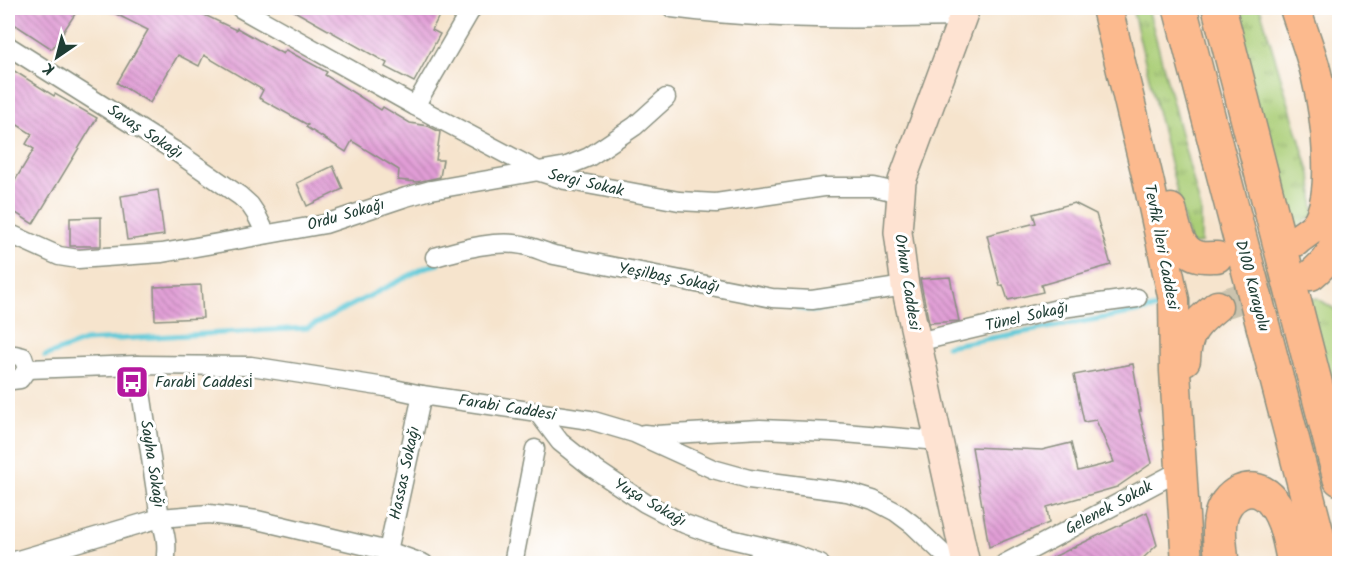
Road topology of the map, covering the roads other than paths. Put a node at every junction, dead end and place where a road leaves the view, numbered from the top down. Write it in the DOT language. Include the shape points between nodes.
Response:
graph roads {
  1 [pos="240,8"];
  2 [pos="472,8"];
  3 [pos="672,8"];
  4 [pos="1107,8"];
  5 [pos="1122,8"];
  6 [pos="1180,8"];
  7 [pos="1220,8"];
  8 [pos="1295,8"];
  9 [pos="1301,8"];
  10 [pos="965,12"];
  11 [pos="8,46"];
  12 [pos="666,98"];
  13 [pos="1340,99"];
  14 [pos="415,106"];
  15 [pos="1328,142"];
  16 [pos="540,172"];
  17 [pos="900,193"];
  18 [pos="1340,213"];
  19 [pos="1340,231"];
  20 [pos="8,233"];
  21 [pos="266,234"];
  22 [pos="1296,241"];
  23 [pos="435,257"];
  24 [pos="1217,257"];
  25 [pos="1311,275"];
  26 [pos="904,286"];
  27 [pos="1137,298"];
  28 [pos="1217,306"];
  29 [pos="917,342"];
  30 [pos="8,357"];
  31 [pos="137,365"];
  32 [pos="27,369"];
  33 [pos="8,378"];
  34 [pos="422,395"];
  35 [pos="538,413"];
  36 [pos="634,433"];
  37 [pos="939,441"];
  38 [pos="535,450"];
  39 [pos="1181,470"];
  40 [pos="1340,479"];
  41 [pos="160,518"];
  42 [pos="771,549"];
  43 [pos="388,551"];
  44 [pos="1188,561"];
  45 [pos="8,563"];
  46 [pos="165,564"];
  47 [pos="424,564"];
  48 [pos="513,564"];
  49 [pos="752,564"];
  50 [pos="820,564"];
  51 [pos="954,564"];
  52 [pos="966,564"];
  53 [pos="1005,564"];
  54 [pos="1222,564"];
  55 [pos="1294,564"];
  56 [pos="1325,564"];
  1 -- 14 [label="street, Sergi Sokak"];
  2 -- 14 [label="street"];
  3 -- 10 [label="street" via="831,19"];
  4 -- 39 [label="main road, Tevfik İleri Caddesi" via="1174,300"];
  5 -- 24 [label="main road" via="1176,230 1185,248 1198,256"];
  6 -- 56 [label="highway, D100 Karayolu"];
  7 -- 40 [label="highway"];
  8 -- 15 [label="main road" via="1317,77"];
  9 -- 13 [label="main road"];
  10 -- 17 [label="street, Orhun Caddesi"];
  11 -- 21 [label="street, Savaş Sokağı" via="240,196 250,205"];
  12 -- 16 [label="street, Ordu Sokağı" via="635,126 589,158"];
  14 -- 16 [label="street, Sergi Sokak"];
  15 -- 18 [label="main road"];
  15 -- 22 [label="main road" via="1323,210 1315,226"];
  16 -- 17 [label="street, Sergi Sokak" via="611,190 679,201 716,203 824,187 874,187"];
  16 -- 21 [label="street, Ordu Sokağı" via="431,190 325,224"];
  17 -- 26 [label="street, Orhun Caddesi" via="898,232"];
  19 -- 25 [label="main road" via="1332,254"];
  20 -- 21 [label="street, Ordu Sokağı" via="59,256 78,259 162,253"];
  23 -- 26 [label="street, Yeşilbaş Sokağı" via="477,246 522,245 554,255 772,298 812,300"];
  26 -- 29 [label="street, Orhun Caddesi"];
  27 -- 29 [label="street, Tünel Sokağı" via="1062,308"];
  28 -- 44 [label="main road" via="1196,323 1186,343"];
  29 -- 37 [label="street, Orhun Caddesi"];
  30 -- 32 [label="street" via="22,357"];
  31 -- 32 [label="street, Farabi Caddesi"];
  31 -- 34 [label="street, Farabi Caddesi" via="251,366"];
  31 -- 41 [label="street, Sayha Sokağı"];
  32 -- 33 [label="street" via="20,379"];
  34 -- 35 [label="street, Farabi Caddesi"];
  34 -- 43 [label="street, Hassas Sokağı"];
  35 -- 36 [label="street, Farabi Caddesi" via="590,420"];
  35 -- 42 [label="street, Yuşa Sokağı" via="567,448 645,503 684,524"];
  36 -- 37 [label="street" via="760,429"];
  36 -- 51 [label="street, Farabi Caddesi" via="713,469 873,500 912,524"];
  37 -- 52 [label="street, Orhun Caddesi"];
  38 -- 48 [label="street"];
  39 -- 44 [label="main road, Tevfik İleri Caddesi"];
  39 -- 53 [label="street, Gelenek Sokak"];
  41 -- 43 [label="street" via="209,514 257,520"];
  41 -- 45 [label="street"];
  41 -- 46 [label="street, Sayha Sokağı" via="167,548"];
  42 -- 49 [label="street"];
  42 -- 50 [label="street, Yuşa Sokağı"];
  43 -- 47 [label="street"];
  54 -- 55 [label="highway" via="1223,507 1247,488 1259,490 1272,500 1281,515"];
}
